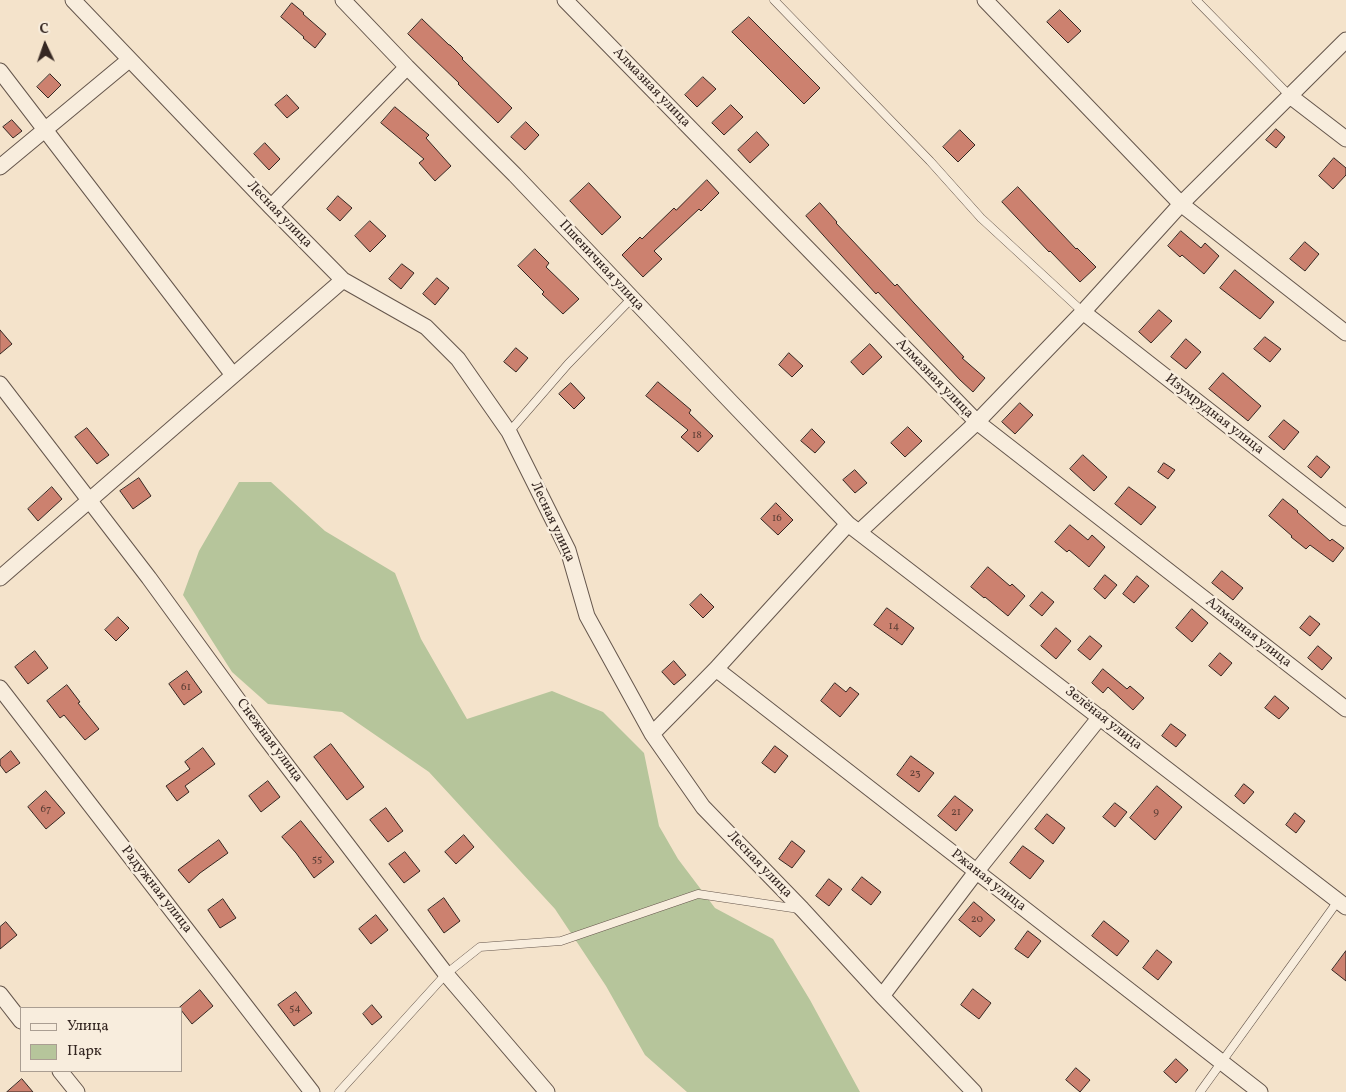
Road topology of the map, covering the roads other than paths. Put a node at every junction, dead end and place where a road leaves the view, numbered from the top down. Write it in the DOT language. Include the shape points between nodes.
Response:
graph roads {
  1 [pos="73,0"];
  2 [pos="343,0"];
  3 [pos="565,0"];
  4 [pos="774,0"];
  5 [pos="985,0"];
  6 [pos="1196,0"];
  7 [pos="1346,40"];
  8 [pos="130,60"];
  9 [pos="407,67"];
  10 [pos="0,71"];
  11 [pos="1290,96"];
  12 [pos="45,130"];
  13 [pos="1346,139"];
  14 [pos="0,167"];
  15 [pos="1181,204"];
  16 [pos="271,207"];
  17 [pos="342,280"];
  18 [pos="632,298"];
  19 [pos="1082,312"];
  20 [pos="1346,333"];
  21 [pos="233,375"];
  22 [pos="0,384"];
  23 [pos="977,422"];
  24 [pos="509,432"];
  25 [pos="89,500"];
  26 [pos="1346,518"];
  27 [pos="854,528"];
  28 [pos="0,578"];
  29 [pos="716,669"];
  30 [pos="0,688"];
  31 [pos="1346,709"];
  32 [pos="1100,717"];
  33 [pos="652,734"];
  34 [pos="976,872"];
  35 [pos="1344,900"];
  36 [pos="802,909"];
  37 [pos="446,974"];
  38 [pos="0,994"];
  39 [pos="882,996"];
  40 [pos="20,1020"];
  41 [pos="1221,1063"];
  42 [pos="61,1072"];
  43 [pos="76,1092"];
  44 [pos="312,1092"];
  45 [pos="340,1092"];
  46 [pos="547,1092"];
  47 [pos="974,1092"];
  48 [pos="1200,1092"];
  49 [pos="1260,1092"];
  1 -- 8 [label="street, Лесная улица"];
  2 -- 9 [label="street, Пшеничная улица"];
  3 -- 23 [label="street, Алмазная улица"];
  4 -- 19 [label="lane" via="981,218"];
  5 -- 15 [label="street"];
  6 -- 11 [label="lane"];
  7 -- 11 [label="street"];
  8 -- 12 [label="street"];
  8 -- 16 [label="street, Лесная улица"];
  9 -- 16 [label="street"];
  9 -- 18 [label="street, Пшеничная улица"];
  10 -- 12 [label="street"];
  11 -- 13 [label="street"];
  11 -- 15 [label="street"];
  12 -- 14 [label="street"];
  12 -- 21 [label="street"];
  15 -- 19 [label="street"];
  15 -- 20 [label="street"];
  16 -- 17 [label="street, Лесная улица"];
  17 -- 21 [label="street"];
  17 -- 24 [label="street, Лесная улица" via="426,327 458,359"];
  18 -- 24 [label="lane" via="568,364"];
  18 -- 27 [label="street, Пшеничная улица"];
  19 -- 23 [label="street"];
  19 -- 26 [label="street, Изумрудная улица"];
  21 -- 25 [label="street"];
  22 -- 25 [label="street, Снежная улица"];
  23 -- 27 [label="street"];
  23 -- 31 [label="street, Алмазная улица"];
  24 -- 33 [label="street, Лесная улица" via="568,550 586,616"];
  25 -- 28 [label="street"];
  25 -- 37 [label="street, Снежная улица"];
  27 -- 29 [label="street"];
  27 -- 32 [label="street, Зелёная улица"];
  29 -- 33 [label="street"];
  29 -- 34 [label="street, Ржаная улица"];
  30 -- 44 [label="street, Радужная улица"];
  32 -- 34 [label="street"];
  32 -- 35 [label="street, Зелёная улица"];
  33 -- 36 [label="street, Лесная улица" via="703,807"];
  34 -- 39 [label="street"];
  34 -- 41 [label="street, Ржаная улица"];
  35 -- 41 [label="lane"];
  36 -- 37 [label="lane" via="698,894 561,941 480,947"];
  36 -- 39 [label="street, Лесная улица"];
  37 -- 45 [label="lane"];
  37 -- 46 [label="street, Снежная улица"];
  38 -- 40 [label="street"];
  39 -- 47 [label="street, Лесная улица"];
  41 -- 48 [label="lane"];
  41 -- 49 [label="street, Ржаная улица"];
  42 -- 43 [label="street"];
}
